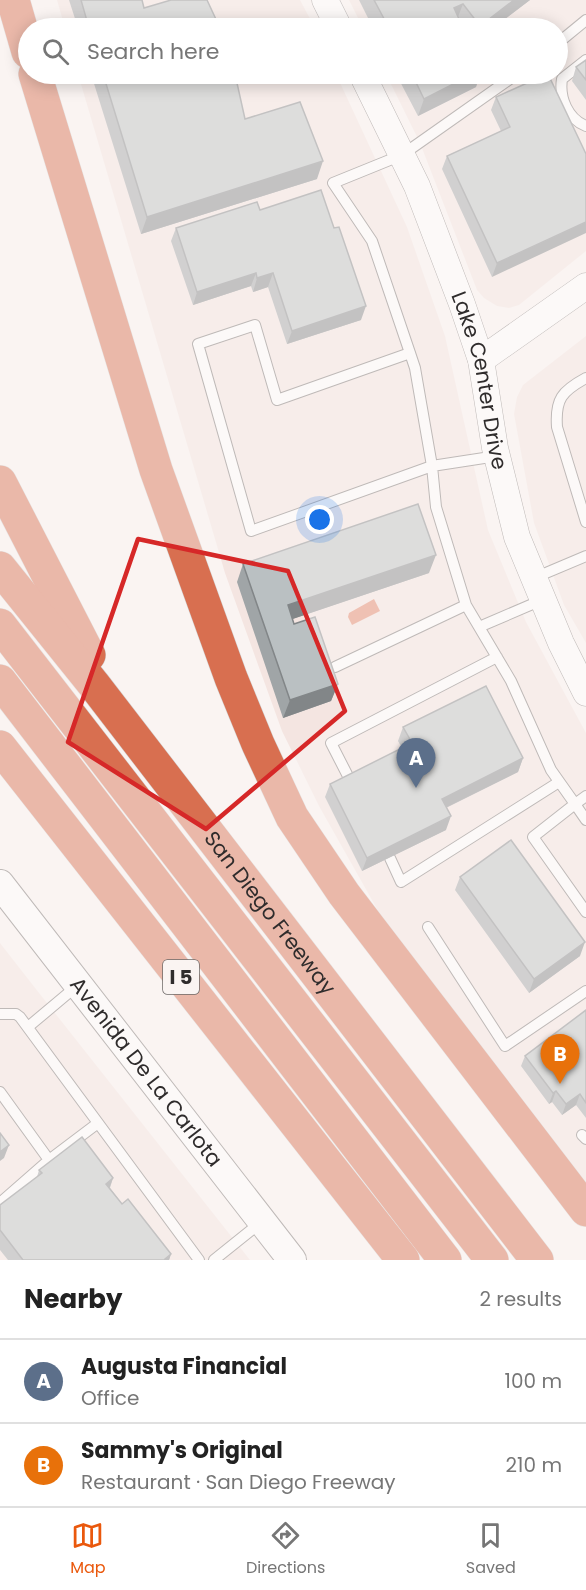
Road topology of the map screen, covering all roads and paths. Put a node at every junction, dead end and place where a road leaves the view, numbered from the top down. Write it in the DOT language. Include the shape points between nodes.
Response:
graph roads {
  1 [pos="13,0"];
  2 [pos="325,0"];
  3 [pos="18,18"];
  4 [pos="334,18"];
  5 [pos="586,20"];
  6 [pos="568,35"];
  7 [pos="586,60"];
  8 [pos="568,74"];
  9 [pos="38,84"];
  10 [pos="367,84"];
  11 [pos="503,84"];
  12 [pos="562,84"];
  13 [pos="586,126"];
  14 [pos="402,155"];
  15 [pos="586,286"];
  16 [pos="410,353"];
  17 [pos="481,360"];
  18 [pos="586,378"];
  19 [pos="497,456"];
  20 [pos="432,466"];
  21 [pos="0,482"];
  22 [pos="586,522"];
  23 [pos="586,556"];
  24 [pos="0,568"];
  25 [pos="538,589"];
  26 [pos="466,605"];
  27 [pos="0,625"];
  28 [pos="479,627"];
  29 [pos="497,657"];
  30 [pos="335,667"];
  31 [pos="0,681"];
  32 [pos="586,693"];
  33 [pos="128,729"];
  34 [pos="0,747"];
  35 [pos="559,782"];
  36 [pos="352,784"];
  37 [pos="586,796"];
  38 [pos="575,804"];
  39 [pos="586,820"];
  40 [pos="390,858"];
  41 [pos="0,884"];
  42 [pos="586,912"];
  43 [pos="428,927"];
  44 [pos="78,985"];
  45 [pos="586,991"];
  46 [pos="0,1014"];
  47 [pos="28,1027"];
  48 [pos="0,1092"];
  49 [pos="98,1123"];
  50 [pos="50,1160"];
  51 [pos="0,1203"];
  52 [pos="586,1210"];
  53 [pos="262,1221"];
  54 [pos="199,1260"];
  55 [pos="214,1260"];
  56 [pos="292,1260"];
  57 [pos="403,1260"];
  58 [pos="445,1260"];
  59 [pos="492,1260"];
  60 [pos="537,1260"];
  1 -- 3 [label="highway"];
  2 -- 4 [label="street"];
  5 -- 6 [label="lane"];
  7 -- 8 [label="lane"];
  9 -- 52 [label="highway" via="156,470 231,678 292,817 344,894"];
  10 -- 14 [label="street, Lake Center Drive"];
  11 -- 14 [label="lane"];
  12 -- 13 [label="lane" via="570,113"];
  14 -- 16 [label="lane" via="333,183 372,241"];
  14 -- 17 [label="street, Lake Center Drive"];
  15 -- 17 [label="street"];
  16 -- 20 [label="lane"];
  16 -- 20 [label="lane" via="277,400 255,326 198,344 251,531"];
  17 -- 19 [label="street, Lake Center Drive"];
  18 -- 22 [label="lane" via="568,388 559,399 556,415"];
  19 -- 20 [label="lane"];
  19 -- 25 [label="street, Lake Center Drive" via="517,537"];
  20 -- 26 [label="lane" via="436,507"];
  21 -- 33 [label="highway"];
  23 -- 25 [label="lane"];
  24 -- 33 [label="highway, San Diego Freeway"];
  25 -- 28 [label="lane"];
  25 -- 32 [label="street, Lake Center Drive"];
  26 -- 28 [label="lane"];
  26 -- 30 [label="lane"];
  27 -- 59 [label="highway"];
  28 -- 29 [label="lane"];
  29 -- 35 [label="lane"];
  29 -- 36 [label="lane" via="331,743"];
  31 -- 58 [label="highway"];
  33 -- 60 [label="highway, San Diego Freeway"];
  34 -- 57 [label="highway, I 5"];
  35 -- 38 [label="lane"];
  35 -- 40 [label="lane" via="401,882"];
  37 -- 38 [label="lane"];
  38 -- 39 [label="lane"];
  38 -- 42 [label="lane" via="533,837"];
  41 -- 44 [label="main road, Avenida De La Carlota"];
  43 -- 45 [label="lane" via="506,1046"];
  44 -- 47 [label="lane"];
  44 -- 53 [label="main road, Avenida De La Carlota"];
  46 -- 47 [label="lane" via="18,1015"];
  47 -- 49 [label="lane"];
  48 -- 50 [label="lane"];
  49 -- 50 [label="lane"];
  49 -- 54 [label="lane"];
  50 -- 51 [label="lane"];
  53 -- 55 [label="lane"];
  53 -- 56 [label="main road, Avenida De La Carlota"];
}
